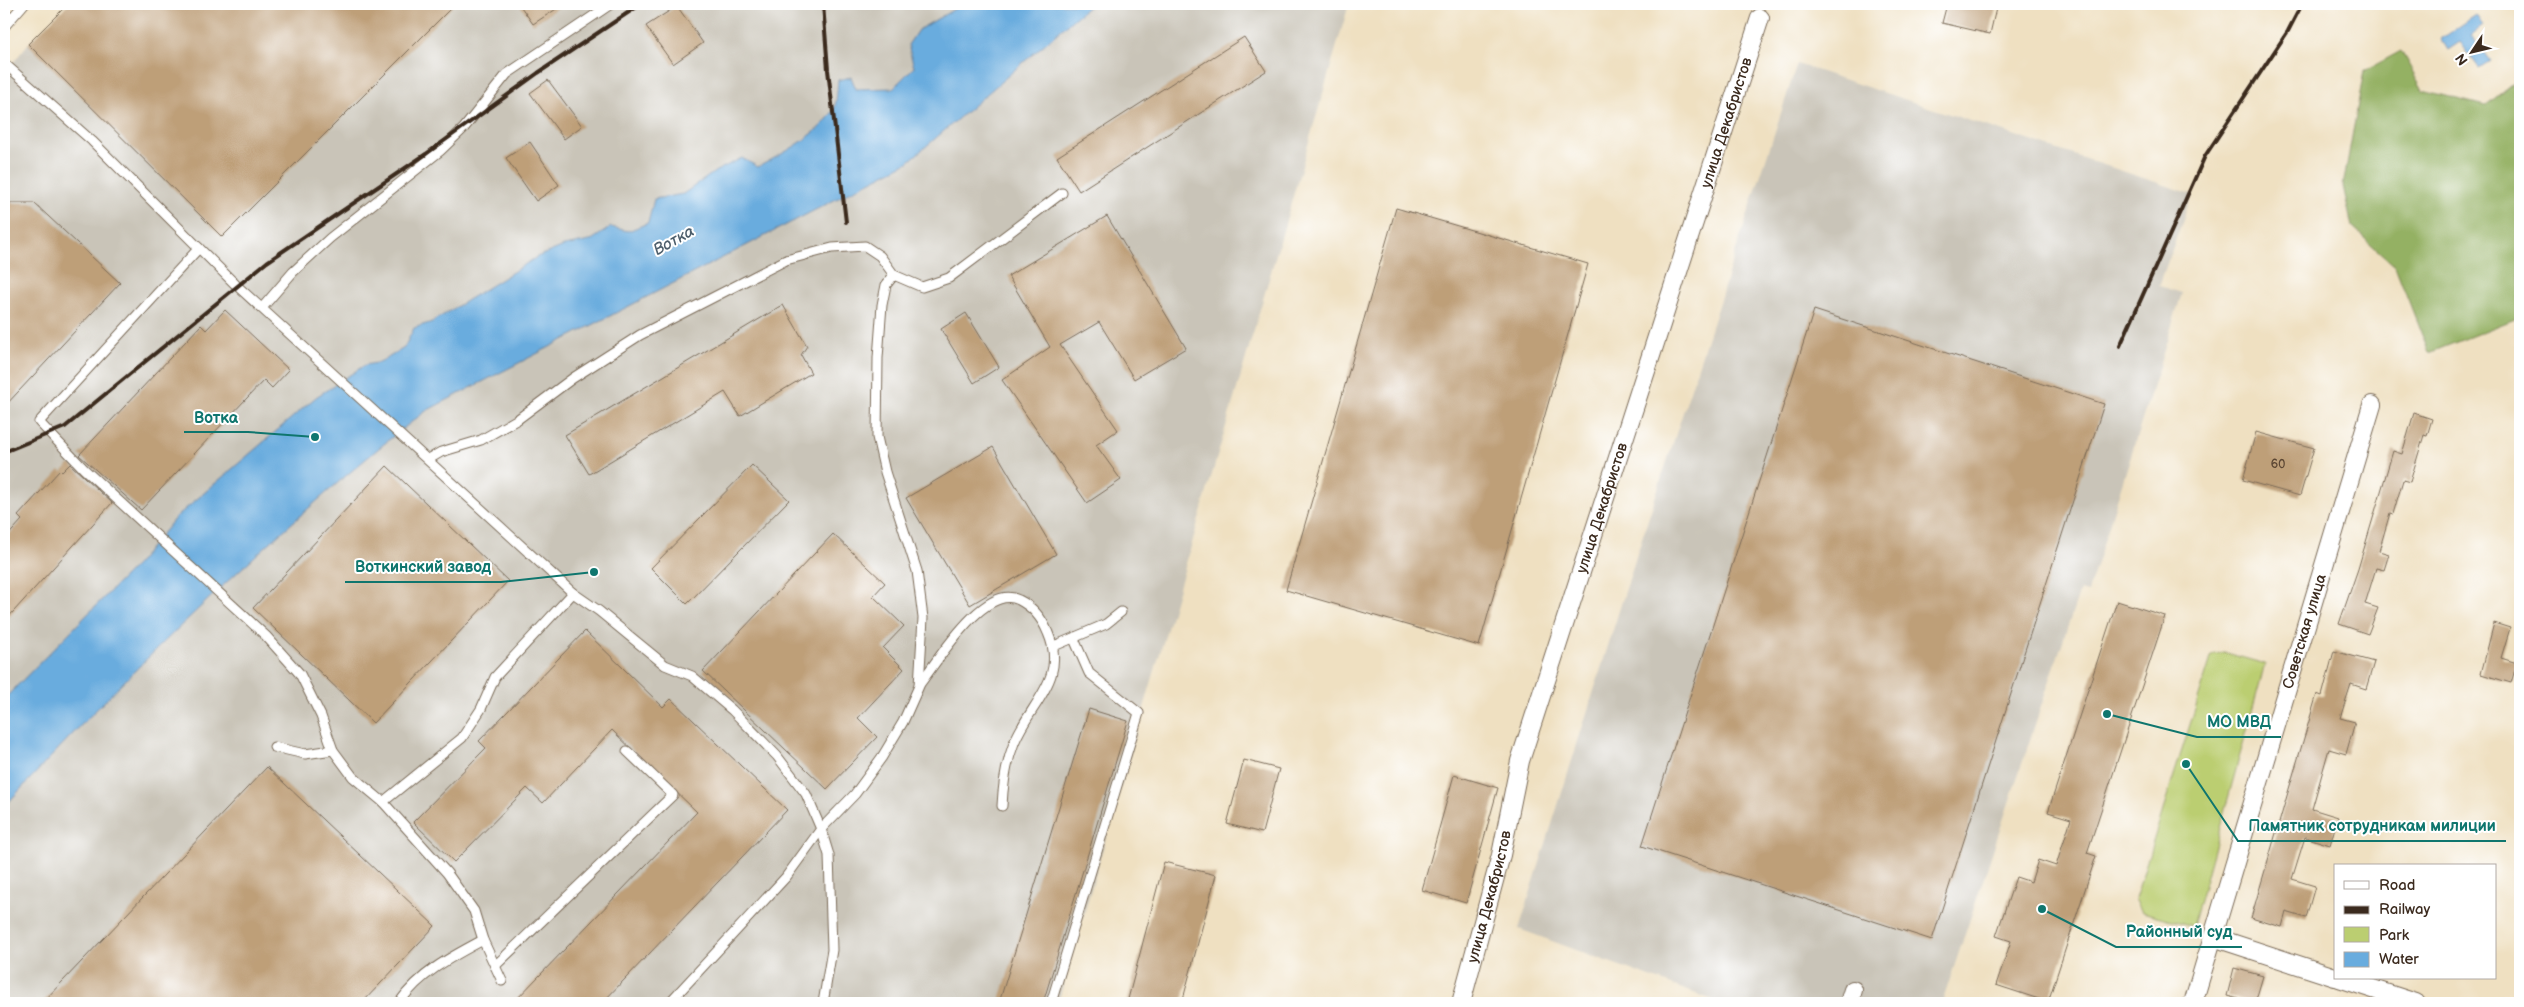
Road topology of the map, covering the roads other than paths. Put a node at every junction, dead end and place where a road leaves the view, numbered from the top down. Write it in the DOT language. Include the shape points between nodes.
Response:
graph roads {
  1 [pos="24,4"];
  2 [pos="611,4"];
  3 [pos="1760,18"];
  4 [pos="4,27"];
  5 [pos="4,63"];
  6 [pos="1062,193"];
  7 [pos="199,248"];
  8 [pos="894,275"];
  9 [pos="262,308"];
  10 [pos="2372,405"];
  11 [pos="428,459"];
  12 [pos="573,593"];
  13 [pos="1121,612"];
  14 [pos="1074,639"];
  15 [pos="1054,646"];
  16 [pos="919,686"];
  17 [pos="274,747"];
  18 [pos="333,750"];
  19 [pos="627,751"];
  20 [pos="383,802"];
  21 [pos="1002,806"];
  22 [pos="821,829"];
  23 [pos="2213,937"];
  24 [pos="483,940"];
  25 [pos="495,966"];
  26 [pos="2334,977"];
  27 [pos="2346,980"];
  28 [pos="502,981"];
  29 [pos="399,1003"];
  30 [pos="668,1003"];
  31 [pos="823,1003"];
  32 [pos="1051,1003"];
  33 [pos="1461,1003"];
  34 [pos="2193,1003"];
  35 [pos="2416,1003"];
  1 -- 4 [label="lane"];
  2 -- 9 [label="lane" via="507,74 464,128 440,151 330,238"];
  3 -- 33 [label="street, улица Декабристов" via="1520,761 1501,855"];
  5 -- 7 [label="lane" via="92,141"];
  6 -- 8 [label="lane" via="949,278 922,286"];
  7 -- 9 [label="lane"];
  7 -- 18 [label="lane" via="39,422 84,469 266,636 300,674 321,716"];
  8 -- 11 [label="lane" via="880,256 865,246 832,248 786,260 640,335 572,378 518,419 481,440"];
  8 -- 16 [label="lane" via="886,285 882,305 877,437 917,571 923,618"];
  9 -- 11 [label="lane"];
  10 -- 23 [label="street, Советская улица"];
  11 -- 12 [label="lane"];
  12 -- 20 [label="lane" via="495,677 462,738"];
  12 -- 22 [label="lane" via="666,665 692,676 732,710 778,756 806,794"];
  13 -- 14 [label="lane" via="1106,624"];
  14 -- 15 [label="lane"];
  14 -- 32 [label="lane" via="1089,673 1138,712"];
  15 -- 16 [label="lane" via="1043,621 1028,605 1012,596 996,598 974,615"];
  15 -- 21 [label="lane" via="1055,667 1014,741 1004,774"];
  16 -- 22 [label="lane" via="882,757 855,794"];
  17 -- 18 [label="lane" via="305,754"];
  18 -- 20 [label="lane" via="353,777"];
  19 -- 25 [label="lane" via="673,795"];
  20 -- 24 [label="lane" via="447,873 474,911"];
  22 -- 30 [label="lane" via="786,877"];
  22 -- 31 [label="lane" via="829,855 832,920 832,950"];
  23 -- 26 [label="street"];
  23 -- 34 [label="street, Советская улица"];
  24 -- 25 [label="lane"];
  24 -- 29 [label="lane" via="449,958 420,979"];
  25 -- 28 [label="lane"];
  27 -- 35 [label="street"];
}
